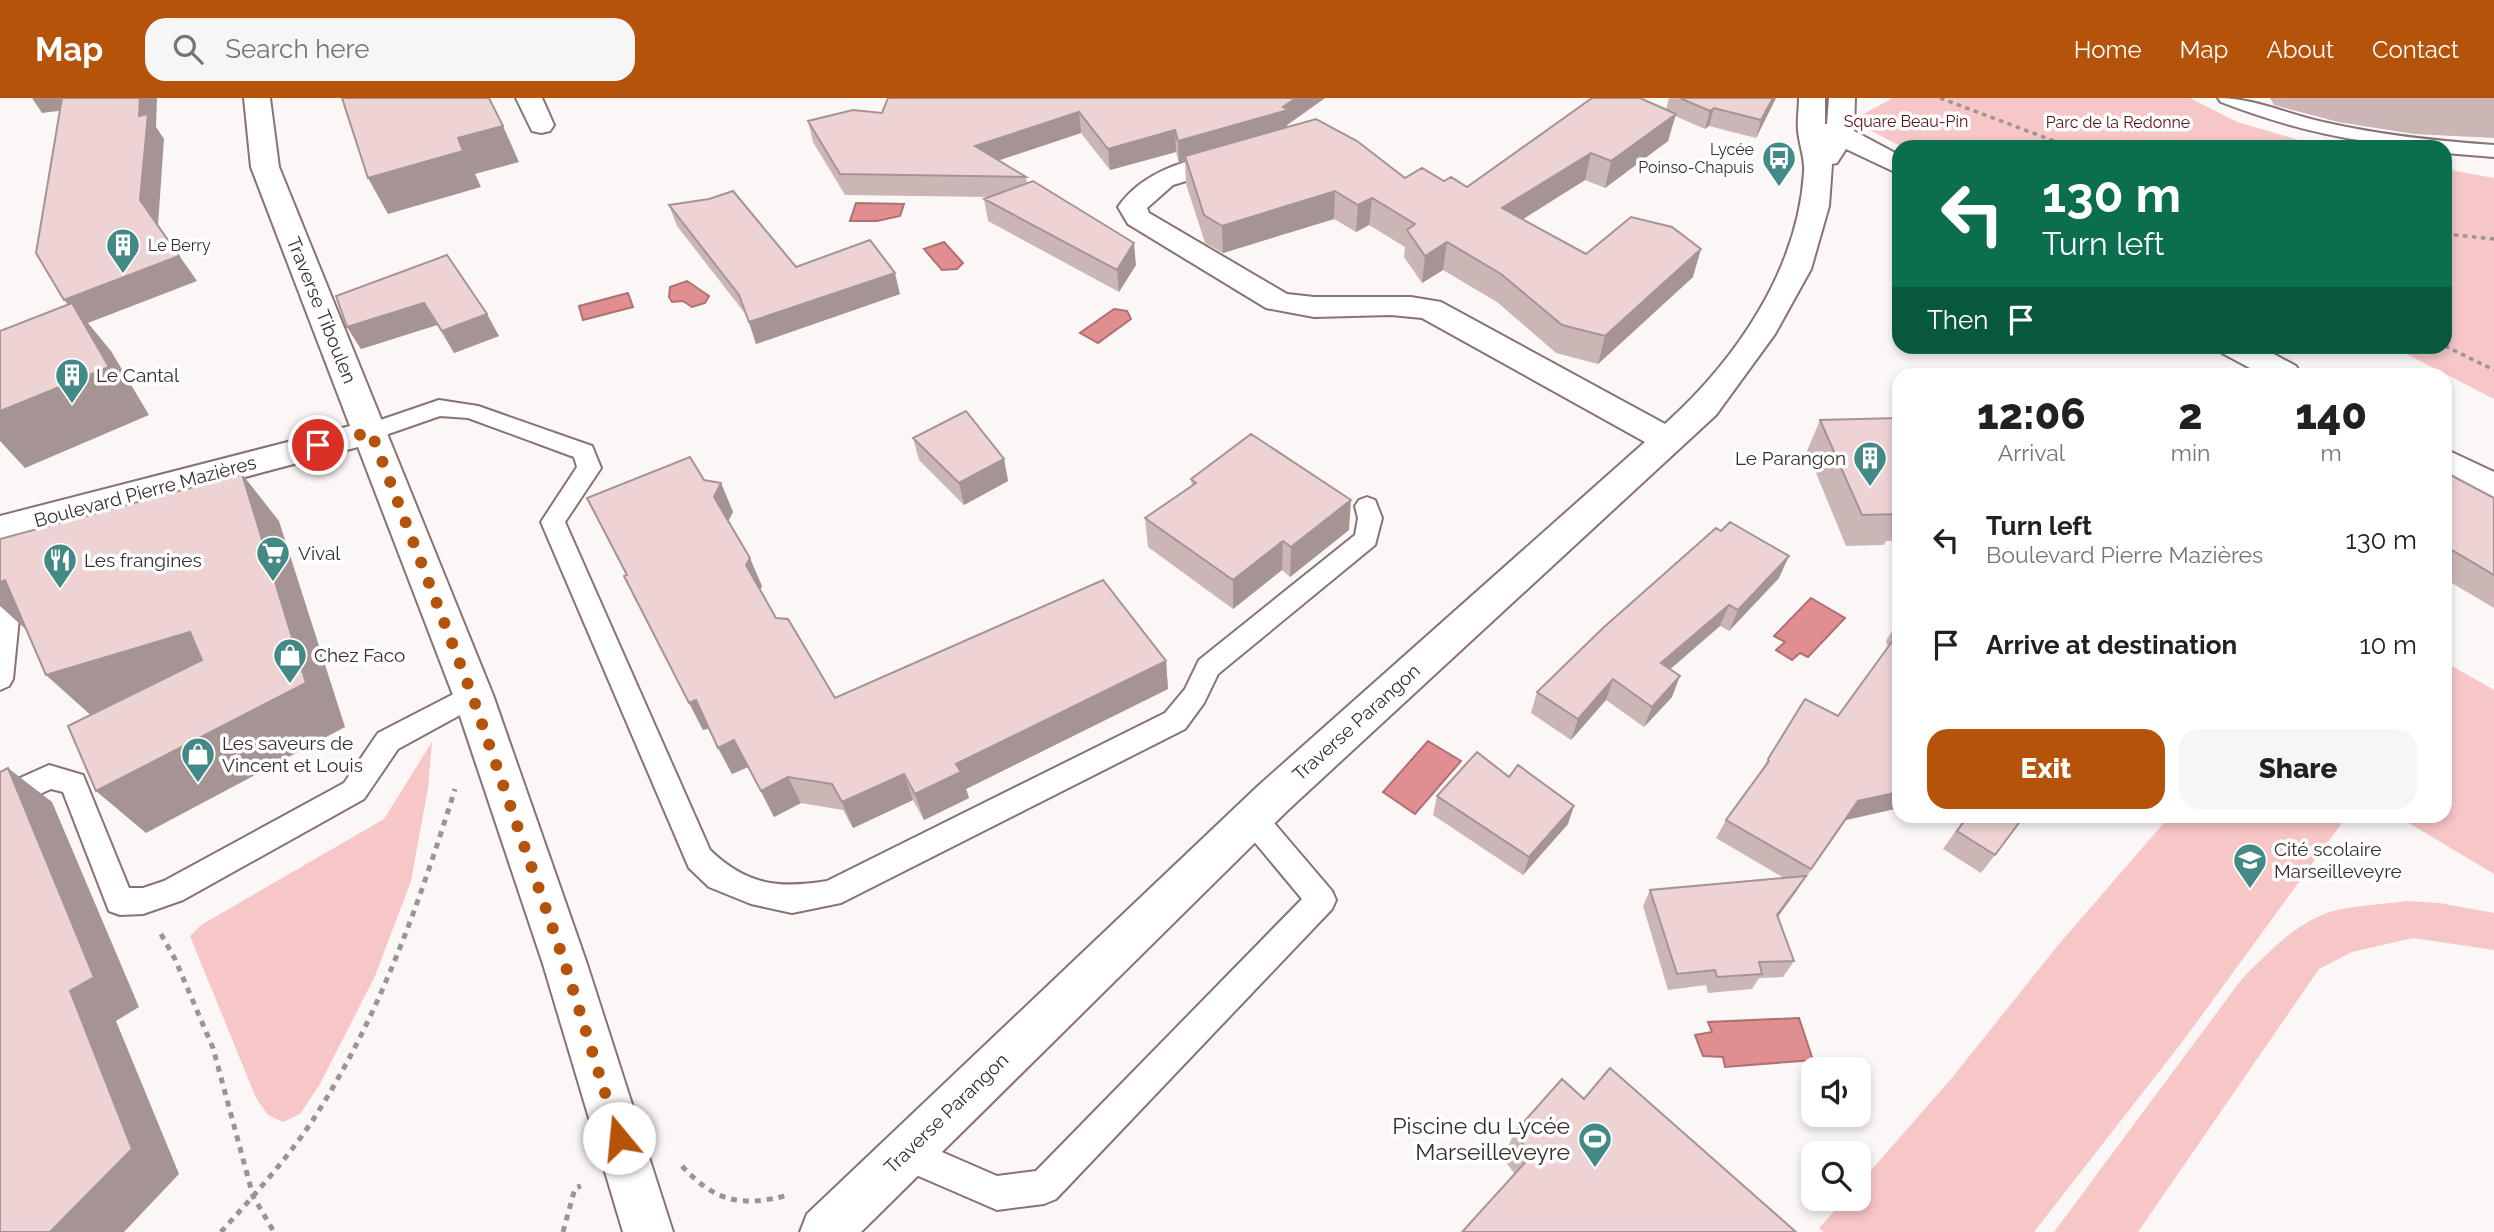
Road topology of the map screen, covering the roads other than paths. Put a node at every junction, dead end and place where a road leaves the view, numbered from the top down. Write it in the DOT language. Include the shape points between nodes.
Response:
graph roads {
  1 [pos="257,98"];
  2 [pos="529,98"];
  3 [pos="1812,98"];
  4 [pos="1842,98"];
  5 [pos="2227,98"];
  6 [pos="541,125"];
  7 [pos="1811,129"];
  8 [pos="1840,135"];
  9 [pos="2400,140"];
  10 [pos="2452,146"];
  11 [pos="1262,149"];
  12 [pos="2494,151"];
  13 [pos="1892,162"];
  14 [pos="1818,171"];
  15 [pos="2248,354"];
  16 [pos="2274,368"];
  17 [pos="371,432"];
  18 [pos="1668,440"];
  19 [pos="2452,465"];
  20 [pos="2494,487"];
  21 [pos="1367,506"];
  22 [pos="9,527"];
  23 [pos="0,679"];
  24 [pos="472,695"];
  25 [pos="0,800"];
  26 [pos="1252,818"];
  27 [pos="905,1153"];
  28 [pos="648,1232"];
  29 [pos="825,1232"];
  1 -- 17 [label="street, Traverse Tiboulen" via="265,167"];
  2 -- 6 [label="street"];
  3 -- 7 [label="street, Traverse Parangon"];
  4 -- 8 [label="street, Traverse Parangon"];
  5 -- 9 [label="lane" via="2311,124"];
  7 -- 8 [label="street"];
  7 -- 14 [label="street, Traverse Parangon"];
  8 -- 13 [label="street"];
  8 -- 14 [label="street, Traverse Parangon"];
  10 -- 12 [label="lane"];
  11 -- 18 [label="street" via="1163,178 1132,207 1138,218 1277,301 1295,306 1405,304 1430,309"];
  14 -- 18 [label="street, Traverse Parangon" via="1808,237 1759,339 1704,407"];
  15 -- 16 [label="street"];
  17 -- 21 [label="lane" via="439,408 470,411 584,452 589,468 553,522 699,859 719,878 792,900 831,894 1175,721 1209,667 1366,539"];
  17 -- 22 [label="street, Boulevard Pierre Mazières"];
  17 -- 24 [label="street, Traverse Tiboulen"];
  18 -- 26 [label="street, Traverse Parangon"];
  19 -- 20 [label="street"];
  22 -- 23 [label="lane"];
  24 -- 25 [label="lane" via="388,741 354,791 173,891 143,901 120,902 72,783 50,777"];
  24 -- 28 [label="street, Traverse Tiboulen" via="565,964"];
  26 -- 27 [label="street, Traverse Parangon"];
  26 -- 27 [label="lane" via="1321,900 1044,1187 997,1193"];
  27 -- 29 [label="street, Traverse Parangon"];
}
